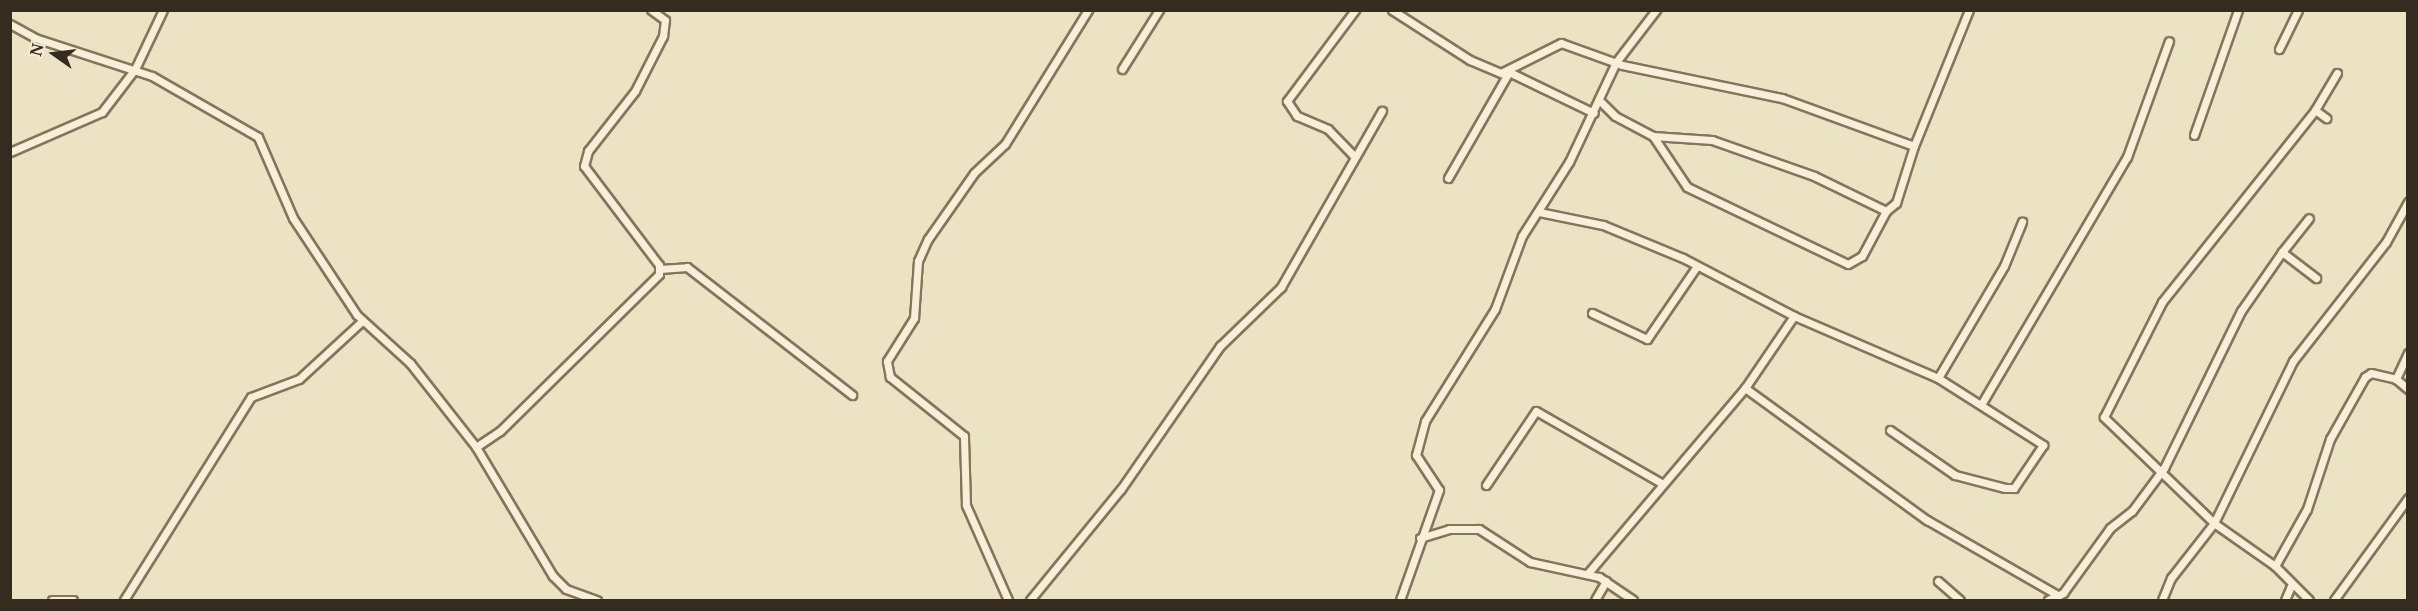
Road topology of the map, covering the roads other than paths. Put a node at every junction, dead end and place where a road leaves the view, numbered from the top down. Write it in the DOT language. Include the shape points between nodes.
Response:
graph roads {
  1 [pos="163,10"];
  2 [pos="651,10"];
  3 [pos="1089,10"];
  4 [pos="1160,10"];
  5 [pos="1355,10"];
  6 [pos="1392,10"];
  7 [pos="1656,10"];
  8 [pos="2238,10"];
  9 [pos="2298,10"];
  10 [pos="1965,12"];
  11 [pos="10,24"];
  12 [pos="2169,41"];
  13 [pos="2279,49"];
  14 [pos="1616,62"];
  15 [pos="135,69"];
  16 [pos="1122,69"];
  17 [pos="1509,72"];
  18 [pos="2337,73"];
  19 [pos="1600,101"];
  20 [pos="2315,110"];
  21 [pos="1382,111"];
  22 [pos="1594,113"];
  23 [pos="2326,118"];
  24 [pos="2194,135"];
  25 [pos="1653,136"];
  26 [pos="1914,146"];
  27 [pos="10,152"];
  28 [pos="1353,155"];
  29 [pos="1448,178"];
  30 [pos="2408,202"];
  31 [pos="1886,211"];
  32 [pos="1539,212"];
  33 [pos="2309,218"];
  34 [pos="2022,222"];
  35 [pos="2282,252"];
  36 [pos="1697,266"];
  37 [pos="660,269"];
  38 [pos="2316,278"];
  39 [pos="1592,313"];
  40 [pos="1794,316"];
  41 [pos="362,321"];
  42 [pos="2408,353"];
  43 [pos="1938,378"];
  44 [pos="2396,379"];
  45 [pos="1746,388"];
  46 [pos="2408,389"];
  47 [pos="852,395"];
  48 [pos="1982,403"];
  49 [pos="1890,430"];
  50 [pos="476,447"];
  51 [pos="2161,473"];
  52 [pos="1663,484"];
  53 [pos="1486,485"];
  54 [pos="2408,498"];
  55 [pos="2214,523"];
  56 [pos="1420,538"];
  57 [pos="2275,566"];
  58 [pos="1588,573"];
  59 [pos="1606,581"];
  60 [pos="1938,581"];
  61 [pos="2291,586"];
  62 [pos="2059,596"];
  63 [pos="52,600"];
  64 [pos="73,600"];
  65 [pos="124,600"];
  66 [pos="597,600"];
  67 [pos="1008,600"];
  68 [pos="1030,600"];
  69 [pos="1400,600"];
  70 [pos="1595,600"];
  71 [pos="1633,600"];
  72 [pos="1960,600"];
  73 [pos="2048,600"];
  74 [pos="2162,600"];
  75 [pos="2285,600"];
  76 [pos="2309,600"];
  77 [pos="2334,600"];
  1 -- 15 [label="street"];
  2 -- 37 [label="street" via="665,20 663,36 635,91 588,151 584,166"];
  3 -- 67 [label="street" via="1005,144 974,173 928,239 918,261 914,318 887,362 890,377 964,436 966,505"];
  4 -- 16 [label="street"];
  5 -- 28 [label="street" via="1287,101 1297,116 1328,129"];
  6 -- 17 [label="street" via="1470,60"];
  7 -- 14 [label="street"];
  8 -- 24 [label="street"];
  9 -- 13 [label="street"];
  10 -- 26 [label="street"];
  11 -- 15 [label="street" via="35,38"];
  12 -- 48 [label="street" via="2127,157"];
  14 -- 17 [label="street" via="1553,43"];
  14 -- 19 [label="street"];
  14 -- 26 [label="street" via="1782,98"];
  15 -- 27 [label="street" via="102,112"];
  15 -- 41 [label="street" via="258,137 307,243"];
  17 -- 22 [label="street"];
  17 -- 29 [label="street"];
  18 -- 20 [label="street"];
  19 -- 22 [label="street"];
  19 -- 25 [label="street" via="1615,117"];
  20 -- 23 [label="street"];
  20 -- 51 [label="street" via="2162,303 2103,417"];
  21 -- 28 [label="street"];
  22 -- 32 [label="street"];
  25 -- 31 [label="street" via="1712,140 1814,176"];
  25 -- 31 [label="street" via="1687,187 1848,264 1862,256"];
  26 -- 31 [label="street" via="1896,203"];
  28 -- 68 [label="street" via="1281,287 1220,346 1121,489"];
  30 -- 55 [label="street" via="2373,260 2293,361"];
  32 -- 36 [label="street" via="1622,232"];
  32 -- 56 [label="street" via="1522,236 1495,309 1420,434 1418,461 1439,490"];
  33 -- 35 [label="street"];
  34 -- 43 [label="street" via="2004,266"];
  35 -- 38 [label="street"];
  35 -- 51 [label="street" via="2241,311"];
  36 -- 39 [label="street" via="1647,339"];
  36 -- 40 [label="street"];
  37 -- 47 [label="street" via="687,267 727,303"];
  37 -- 50 [label="street" via="614,322"];
  40 -- 43 [label="street"];
  40 -- 45 [label="street"];
  41 -- 50 [label="street" via="410,363"];
  41 -- 65 [label="street" via="299,379 251,397"];
  42 -- 44 [label="street"];
  43 -- 48 [label="street"];
  44 -- 46 [label="street"];
  44 -- 57 [label="street" via="2371,373 2365,377 2330,440 2307,508"];
  45 -- 52 [label="street"];
  45 -- 62 [label="street" via="1927,520"];
  48 -- 49 [label="street" via="2043,445 2014,488 1955,475"];
  50 -- 66 [label="street" via="553,576 566,589"];
  51 -- 55 [label="street"];
  51 -- 62 [label="street"];
  52 -- 53 [label="street" via="1536,411"];
  52 -- 58 [label="street"];
  54 -- 77 [label="street"];
  55 -- 57 [label="street"];
  55 -- 74 [label="street" via="2171,578"];
  56 -- 58 [label="street" via="1449,529 1479,529 1536,565"];
  56 -- 69 [label="street"];
  57 -- 61 [label="street"];
  58 -- 59 [label="street"];
  59 -- 70 [label="street"];
  59 -- 71 [label="street"];
  60 -- 72 [label="street"];
  61 -- 75 [label="street"];
  61 -- 76 [label="street"];
  62 -- 73 [label="street"];
  63 -- 64 [label="street"];
}
